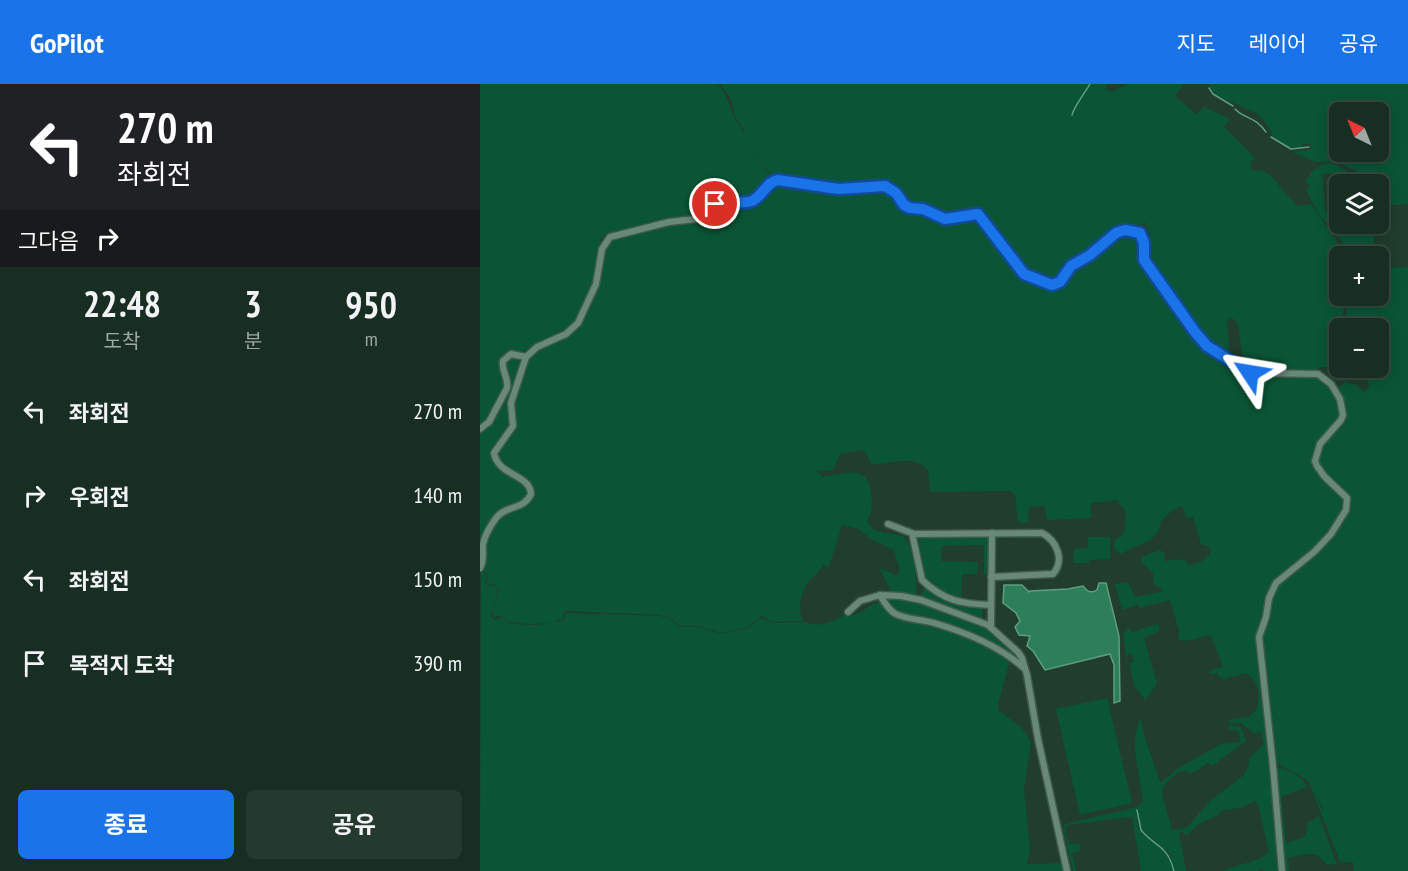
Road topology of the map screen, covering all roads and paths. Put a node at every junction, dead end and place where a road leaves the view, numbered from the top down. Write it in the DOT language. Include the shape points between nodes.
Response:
graph roads {
  1 [pos="526,357"];
  2 [pos="480,429"];
  3 [pos="888,524"];
  4 [pos="912,533"];
  5 [pos="992,533"];
  6 [pos="480,568"];
  7 [pos="991,576"];
  8 [pos="880,595"];
  9 [pos="991,605"];
  10 [pos="848,612"];
  11 [pos="991,627"];
  12 [pos="1026,670"];
  13 [pos="1067,871"];
  14 [pos="1282,871"];
  1 -- 2 [label="street" via="511,354 503,361 507,388 489,422"];
  1 -- 6 [label="street" via="511,403 513,426 494,457 501,467 527,483 531,494 525,503 496,517 484,541"];
  1 -- 14 [label="street" via="578,323 596,284 602,249 610,237 696,219 719,201 751,202 775,180 838,189 885,186 904,205 945,219 978,214 1024,274 1052,285 1116,233 1140,233 1144,260 1207,346 1250,373 1318,374 1331,384 1343,408 1341,420 1320,444 1316,461 1324,476 1347,498 1346,510 1314,552 1276,583 1259,637"];
  3 -- 4 [label="street"];
  4 -- 5 [label="street"];
  4 -- 9 [label="street" via="922,580 927,585 954,601"];
  5 -- 7 [label="street"];
  5 -- 7 [label="street" via="1042,533 1057,547 1059,561 1057,570 1050,575"];
  7 -- 9 [label="street"];
  8 -- 10 [label="street" via="860,601"];
  8 -- 11 [label="street" via="921,600"];
  8 -- 12 [label="street" via="898,615 936,623 982,642"];
  9 -- 11 [label="street"];
  11 -- 12 [label="street" via="1018,652"];
  12 -- 13 [label="street"];
}
